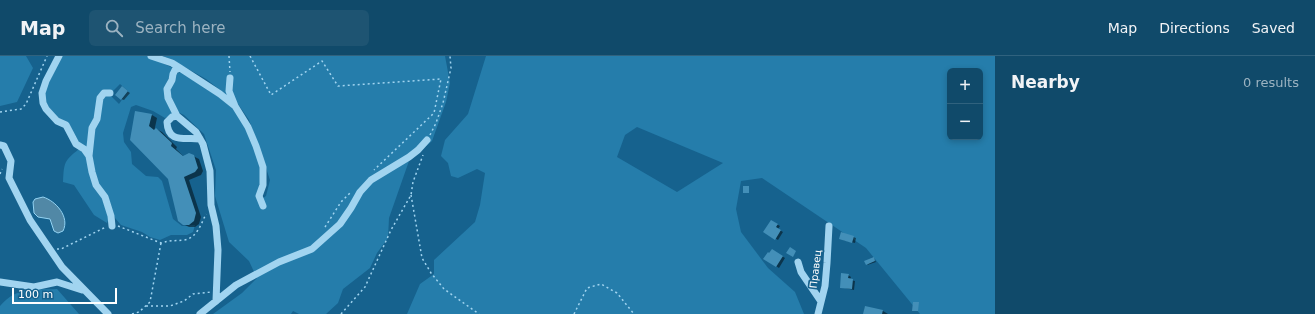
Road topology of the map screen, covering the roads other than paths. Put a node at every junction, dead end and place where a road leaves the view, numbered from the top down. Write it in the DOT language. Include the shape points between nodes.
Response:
graph roads {
  1 [pos="60,56"];
  2 [pos="151,56"];
  3 [pos="180,68"];
  4 [pos="230,78"];
  5 [pos="110,93"];
  6 [pos="235,106"];
  7 [pos="177,116"];
  8 [pos="200,140"];
  9 [pos="427,140"];
  10 [pos="0,145"];
  11 [pos="89,156"];
  12 [pos="263,206"];
  13 [pos="112,226"];
  14 [pos="829,226"];
  15 [pos="798,262"];
  16 [pos="0,282"];
  17 [pos="84,290"];
  18 [pos="820,300"];
  19 [pos="216,301"];
  20 [pos="108,314"];
  21 [pos="200,314"];
  22 [pos="818,314"];
  1 -- 11 [label="street" via="46,81 42,94 43,103 57,121 66,125 76,144"];
  2 -- 3 [label="street"];
  3 -- 6 [label="street"];
  3 -- 7 [label="street" via="175,70 167,89 168,98"];
  4 -- 6 [label="street" via="229,91"];
  5 -- 11 [label="street" via="104,93 100,98 97,119 92,128"];
  6 -- 12 [label="street" via="248,127 263,167 263,185 259,196"];
  7 -- 8 [label="street" via="196,132"];
  7 -- 8 [label="street" via="167,122 167,129 172,136 179,140"];
  8 -- 19 [label="street" via="210,171 211,205 216,226"];
  9 -- 19 [label="street" via="409,157 371,180 360,192 340,224 312,249 279,262 236,285"];
  10 -- 17 [label="street" via="4,146 11,161 9,178 30,220 62,267"];
  11 -- 13 [label="street" via="96,185 104,197"];
  14 -- 18 [label="street, Правец" via="825,286"];
  15 -- 18 [label="street" via="801,272"];
  16 -- 17 [label="street" via="34,287 57,282"];
  17 -- 20 [label="street"];
  18 -- 22 [label="street, Правец"];
  19 -- 21 [label="street"];
}
